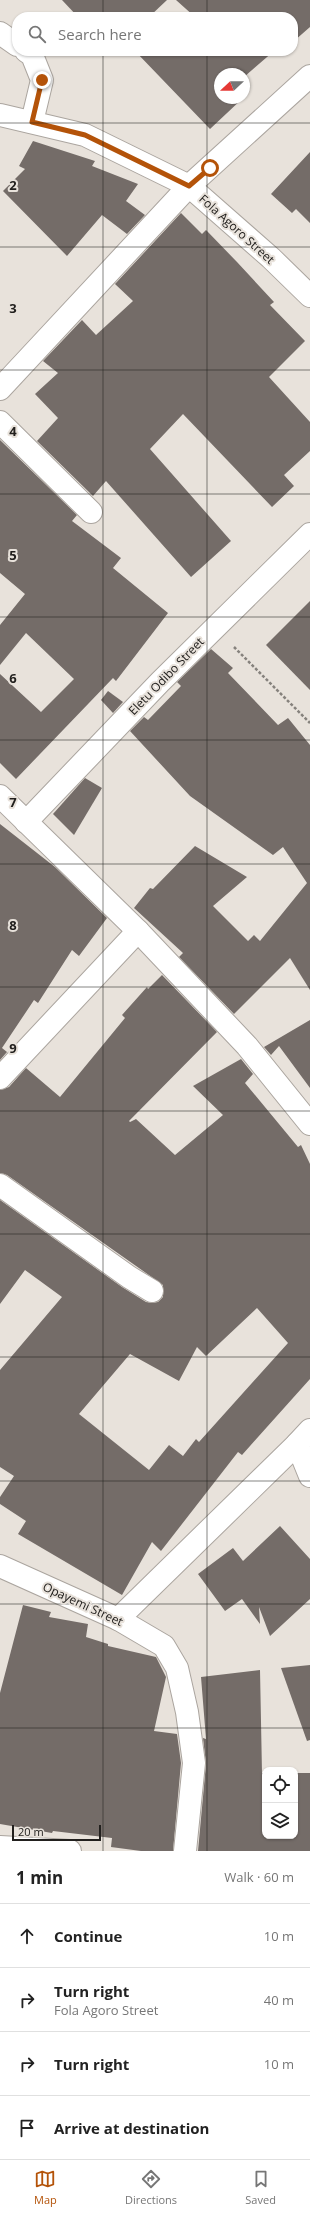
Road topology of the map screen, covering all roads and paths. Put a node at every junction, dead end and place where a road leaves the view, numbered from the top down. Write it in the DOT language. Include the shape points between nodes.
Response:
graph roads {
  1 [pos="0,33"];
  2 [pos="12,41"];
  3 [pos="32,56"];
  4 [pos="310,76"];
  5 [pos="0,115"];
  6 [pos="32,122"];
  7 [pos="189,186"];
  8 [pos="310,296"];
  9 [pos="0,389"];
  10 [pos="0,422"];
  11 [pos="91,512"];
  12 [pos="310,534"];
  13 [pos="214,627"];
  14 [pos="310,723"];
  15 [pos="0,796"];
  16 [pos="26,822"];
  17 [pos="138,931"];
  18 [pos="0,1078"];
  19 [pos="310,1124"];
  20 [pos="0,1185"];
  21 [pos="152,1291"];
  22 [pos="304,1437"];
  23 [pos="310,1476"];
  24 [pos="0,1566"];
  25 [pos="118,1619"];
  26 [pos="0,1847"];
  27 [pos="70,1851"];
  28 [pos="185,1851"];
  1 -- 2 [label="street"];
  3 -- 6 [label="street" via="42,80"];
  4 -- 7 [label="street"];
  5 -- 6 [label="street, Fola Agoro Street"];
  6 -- 7 [label="street, Fola Agoro Street" via="85,135"];
  7 -- 8 [label="street, Fola Agoro Street"];
  7 -- 9 [label="street"];
  10 -- 11 [label="street"];
  12 -- 13 [label="street, Eletu Odibo Street"];
  13 -- 14 [label="path"];
  13 -- 16 [label="street, Eletu Odibo Street"];
  15 -- 16 [label="street"];
  16 -- 17 [label="street"];
  17 -- 18 [label="street"];
  17 -- 19 [label="street" via="247,1046"];
  20 -- 21 [label="street"];
  22 -- 23 [label="street"];
  22 -- 25 [label="street"];
  24 -- 25 [label="street, Opayemi Street"];
  25 -- 28 [label="street, Opayemi Street" via="164,1646 177,1668 187,1712 194,1764"];
  26 -- 27 [label="street"];
}
